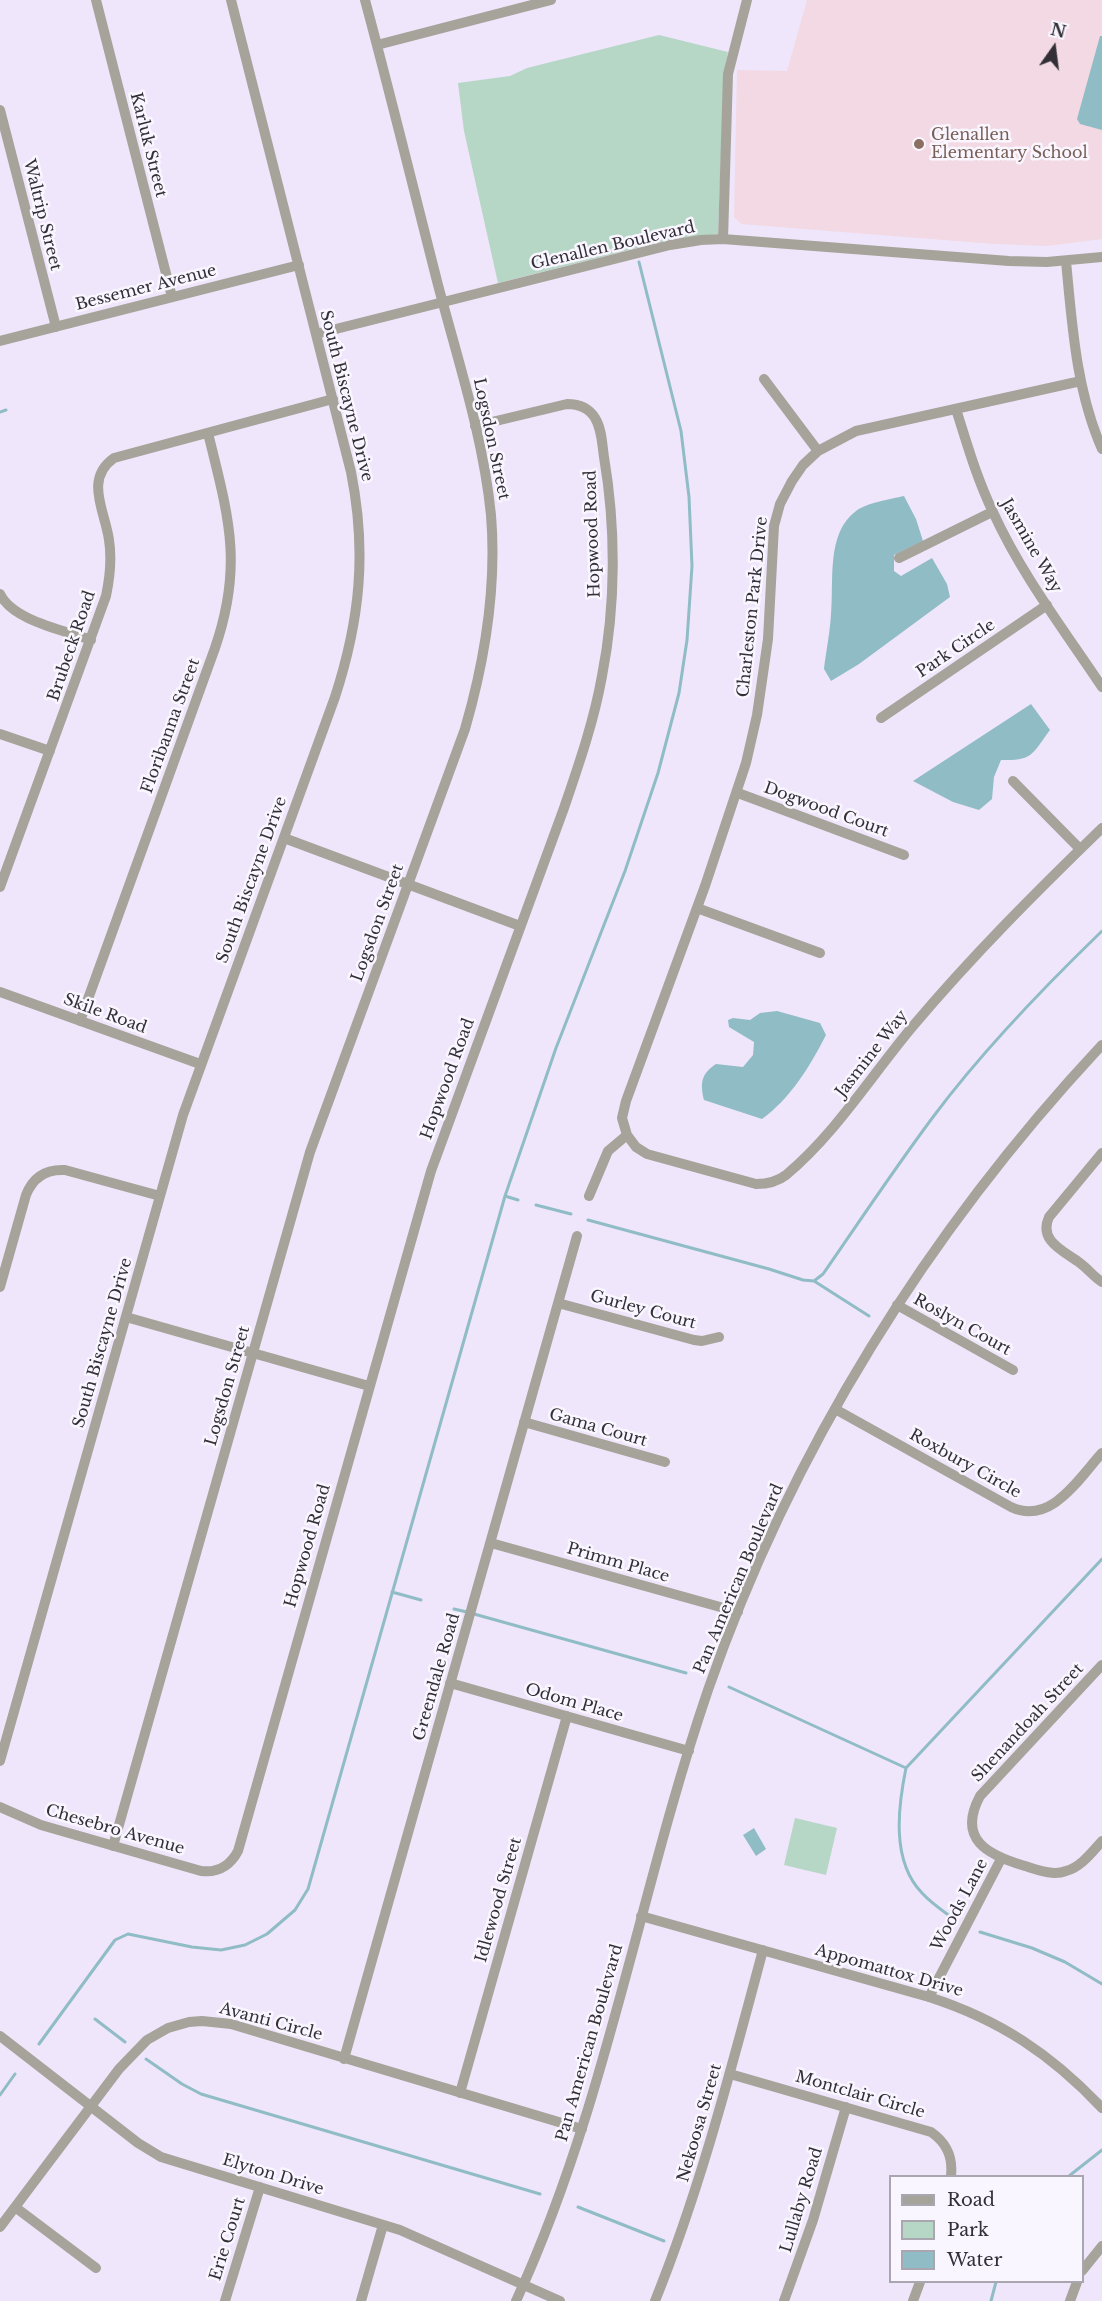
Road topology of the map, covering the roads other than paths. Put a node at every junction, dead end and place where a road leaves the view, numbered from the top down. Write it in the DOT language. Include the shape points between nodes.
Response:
graph roads {
  1 [pos="96,0"];
  2 [pos="231,0"];
  3 [pos="365,0"];
  4 [pos="551,0"];
  5 [pos="747,0"];
  6 [pos="377,45"];
  7 [pos="0,110"];
  8 [pos="723,239"];
  9 [pos="1102,257"];
  10 [pos="1066,261"];
  11 [pos="299,265"];
  12 [pos="172,297"];
  13 [pos="443,302"];
  14 [pos="56,327"];
  15 [pos="316,334"];
  16 [pos="0,341"];
  17 [pos="764,379"];
  18 [pos="1081,381"];
  19 [pos="333,399"];
  20 [pos="956,409"];
  21 [pos="475,426"];
  22 [pos="208,433"];
  23 [pos="1102,449"];
  24 [pos="818,451"];
  25 [pos="992,512"];
  26 [pos="899,558"];
  27 [pos="0,594"];
  28 [pos="1047,605"];
  29 [pos="91,640"];
  30 [pos="1102,687"];
  31 [pos="881,718"];
  32 [pos="0,734"];
  33 [pos="50,751"];
  34 [pos="1013,781"];
  35 [pos="738,793"];
  36 [pos="1102,828"];
  37 [pos="284,838"];
  38 [pos="1080,849"];
  39 [pos="904,855"];
  40 [pos="4,864"];
  41 [pos="407,885"];
  42 [pos="0,887"];
  43 [pos="697,908"];
  44 [pos="520,926"];
  45 [pos="820,952"];
  46 [pos="0,992"];
  47 [pos="80,1021"];
  48 [pos="1102,1045"];
  49 [pos="200,1064"];
  50 [pos="627,1136"];
  51 [pos="1102,1153"];
  52 [pos="160,1196"];
  53 [pos="589,1196"];
  54 [pos="577,1236"];
  55 [pos="1102,1282"];
  56 [pos="0,1287"];
  57 [pos="558,1303"];
  58 [pos="897,1305"];
  59 [pos="126,1317"];
  60 [pos="719,1337"];
  61 [pos="253,1354"];
  62 [pos="1012,1370"];
  63 [pos="369,1386"];
  64 [pos="835,1409"];
  65 [pos="524,1422"];
  66 [pos="1102,1453"];
  67 [pos="665,1462"];
  68 [pos="491,1543"];
  69 [pos="738,1612"];
  70 [pos="1102,1665"];
  71 [pos="450,1683"];
  72 [pos="567,1716"];
  73 [pos="689,1751"];
  74 [pos="0,1761"];
  75 [pos="0,1808"];
  76 [pos="1102,1841"];
  77 [pos="113,1846"];
  78 [pos="1001,1859"];
  79 [pos="224,1867"];
  80 [pos="641,1916"];
  81 [pos="763,1950"];
  82 [pos="929,1997"];
  83 [pos="1,2035"];
  84 [pos="344,2059"];
  85 [pos="730,2074"];
  86 [pos="460,2093"];
  87 [pos="91,2107"];
  88 [pos="846,2107"];
  89 [pos="1102,2108"];
  90 [pos="582,2129"];
  91 [pos="951,2175"];
  92 [pos="260,2187"];
  93 [pos="15,2207"];
  94 [pos="384,2225"];
  95 [pos="0,2227"];
  96 [pos="1102,2246"];
  97 [pos="96,2268"];
  98 [pos="1084,2270"];
  99 [pos="920,2283"];
  100 [pos="1077,2283"];
  101 [pos="524,2284"];
  102 [pos="225,2301"];
  103 [pos="361,2301"];
  104 [pos="516,2301"];
  105 [pos="560,2301"];
  106 [pos="655,2301"];
  107 [pos="784,2301"];
  108 [pos="913,2301"];
  109 [pos="1070,2301"];
  1 -- 12 [label="street, Karluk Street"];
  2 -- 11 [label="street, South Biscayne Drive"];
  3 -- 6 [label="street, Logsdon Street"];
  4 -- 6 [label="street"];
  5 -- 8 [label="street" via="728,74"];
  6 -- 13 [label="street, Logsdon Street"];
  7 -- 14 [label="street, Waltrip Street"];
  8 -- 10 [label="street, Glenallen Boulevard" via="1009,261"];
  8 -- 13 [label="street, Glenallen Boulevard" via="670,245"];
  9 -- 10 [label="street, Glenallen Boulevard"];
  10 -- 18 [label="street"];
  11 -- 12 [label="street, Bessemer Avenue"];
  11 -- 15 [label="street, South Biscayne Drive"];
  12 -- 14 [label="street, Bessemer Avenue"];
  13 -- 15 [label="street, Glenallen Boulevard"];
  13 -- 21 [label="street, Logsdon Street"];
  14 -- 16 [label="street, Bessemer Avenue"];
  15 -- 19 [label="street, South Biscayne Drive"];
  17 -- 24 [label="street"];
  18 -- 20 [label="street, Charleston Park Drive"];
  18 -- 23 [label="street"];
  19 -- 22 [label="street, Brubeck Road"];
  19 -- 37 [label="street, South Biscayne Drive" via="358,513 357,610 343,674"];
  20 -- 24 [label="street, Charleston Park Drive" via="856,431"];
  20 -- 25 [label="street, Jasmine Way"];
  21 -- 41 [label="street, Logsdon Street" via="490,514 492,578 488,623 465,729"];
  21 -- 44 [label="street, Hopwood Road" via="553,406 581,406 594,416 599,427 609,490 611,608 597,701 584,752"];
  22 -- 29 [label="street, Brubeck Road" via="114,458 102,469 97,484 111,566 106,596"];
  22 -- 47 [label="street, Floribanna Street" via="231,539 226,615"];
  24 -- 35 [label="street, Charleston Park Drive" via="792,481 774,525 765,664"];
  25 -- 26 [label="street"];
  25 -- 28 [label="street, Jasmine Way"];
  27 -- 29 [label="street" via="7,606 22,616"];
  28 -- 30 [label="street, Jasmine Way"];
  28 -- 31 [label="street, Park Circle"];
  29 -- 33 [label="street, Brubeck Road"];
  32 -- 33 [label="street"];
  33 -- 40 [label="street, Brubeck Road"];
  34 -- 38 [label="street"];
  35 -- 39 [label="street, Dogwood Court"];
  35 -- 43 [label="street, Charleston Park Drive"];
  36 -- 38 [label="street, Jasmine Way"];
  37 -- 41 [label="street"];
  37 -- 49 [label="street, South Biscayne Drive"];
  38 -- 50 [label="street, Jasmine Way" via="970,960 905,1035 829,1133 780,1179 756,1184 653,1156 636,1147"];
  40 -- 42 [label="street, Brubeck Road"];
  41 -- 44 [label="street"];
  41 -- 61 [label="street, Logsdon Street" via="310,1152"];
  43 -- 45 [label="street"];
  43 -- 50 [label="street, Charleston Park Drive" via="623,1109"];
  44 -- 63 [label="street, Hopwood Road" via="431,1171"];
  46 -- 47 [label="street, Skile Road"];
  47 -- 49 [label="street, Skile Road"];
  48 -- 58 [label="street, Pan American Boulevard" via="990,1174"];
  49 -- 52 [label="street, South Biscayne Drive"];
  50 -- 53 [label="street" via="608,1151"];
  51 -- 55 [label="street" via="1049,1217 1046,1227 1053,1244"];
  52 -- 56 [label="street" via="65,1170 42,1174 28,1189"];
  52 -- 59 [label="street, South Biscayne Drive"];
  54 -- 57 [label="street"];
  57 -- 60 [label="street, Gurley Court" via="690,1340"];
  57 -- 65 [label="street, Greendale Road"];
  58 -- 62 [label="street, Roslyn Court"];
  58 -- 64 [label="street, Pan American Boulevard"];
  59 -- 61 [label="street"];
  59 -- 74 [label="street, South Biscayne Drive"];
  61 -- 63 [label="street"];
  61 -- 77 [label="street, Logsdon Street"];
  63 -- 79 [label="street, Hopwood Road" via="238,1851"];
  64 -- 66 [label="street, Roxbury Circle" via="1025,1512 1042,1510 1056,1502"];
  64 -- 69 [label="street, Pan American Boulevard"];
  65 -- 67 [label="street, Gama Court"];
  65 -- 68 [label="street, Greendale Road"];
  68 -- 69 [label="street, Primm Place"];
  68 -- 71 [label="street, Greendale Road"];
  69 -- 73 [label="street, Pan American Boulevard"];
  70 -- 78 [label="street, Shenandoah Street" via="980,1796 972,1823 976,1838"];
  71 -- 72 [label="street, Odom Place"];
  71 -- 84 [label="street, Greendale Road"];
  72 -- 73 [label="street, Odom Place"];
  72 -- 86 [label="street, Idlewood Street"];
  73 -- 80 [label="street, Pan American Boulevard"];
  75 -- 77 [label="street, Chesebro Avenue" via="41,1825"];
  76 -- 78 [label="street" via="1079,1864 1060,1873"];
  77 -- 79 [label="street, Chesebro Avenue" via="201,1871"];
  78 -- 82 [label="street, Woods Lane"];
  80 -- 81 [label="street, Appomattox Drive"];
  80 -- 90 [label="street, Pan American Boulevard"];
  81 -- 82 [label="street, Appomattox Drive"];
  81 -- 85 [label="street, Nekoosa Street"];
  82 -- 89 [label="street, Appomattox Drive" via="972,2012 1028,2043"];
  83 -- 87 [label="street, Elyton Drive"];
  84 -- 86 [label="street, Avanti Circle"];
  84 -- 87 [label="street, Avanti Circle" via="231,2024 189,2022 147,2040"];
  85 -- 88 [label="street, Montclair Circle"];
  85 -- 106 [label="street, Nekoosa Street" via="688,2213"];
  86 -- 90 [label="street, Avanti Circle"];
  87 -- 92 [label="street, Elyton Drive" via="160,2157"];
  87 -- 93 [label="street, Avanti Circle"];
  88 -- 91 [label="street, Montclair Circle" via="931,2132 950,2154"];
  88 -- 107 [label="street, Lullaby Road"];
  90 -- 101 [label="street, Pan American Boulevard" via="547,2233"];
  92 -- 94 [label="street, Elyton Drive"];
  92 -- 102 [label="street, Erie Court"];
  93 -- 95 [label="street, Avanti Circle"];
  93 -- 97 [label="street"];
  94 -- 101 [label="street, Elyton Drive"];
  94 -- 103 [label="street"];
  96 -- 98 [label="street"];
  99 -- 108 [label="street"];
  100 -- 109 [label="street"];
  101 -- 104 [label="street, Pan American Boulevard"];
  101 -- 105 [label="street, Elyton Drive"];
}
